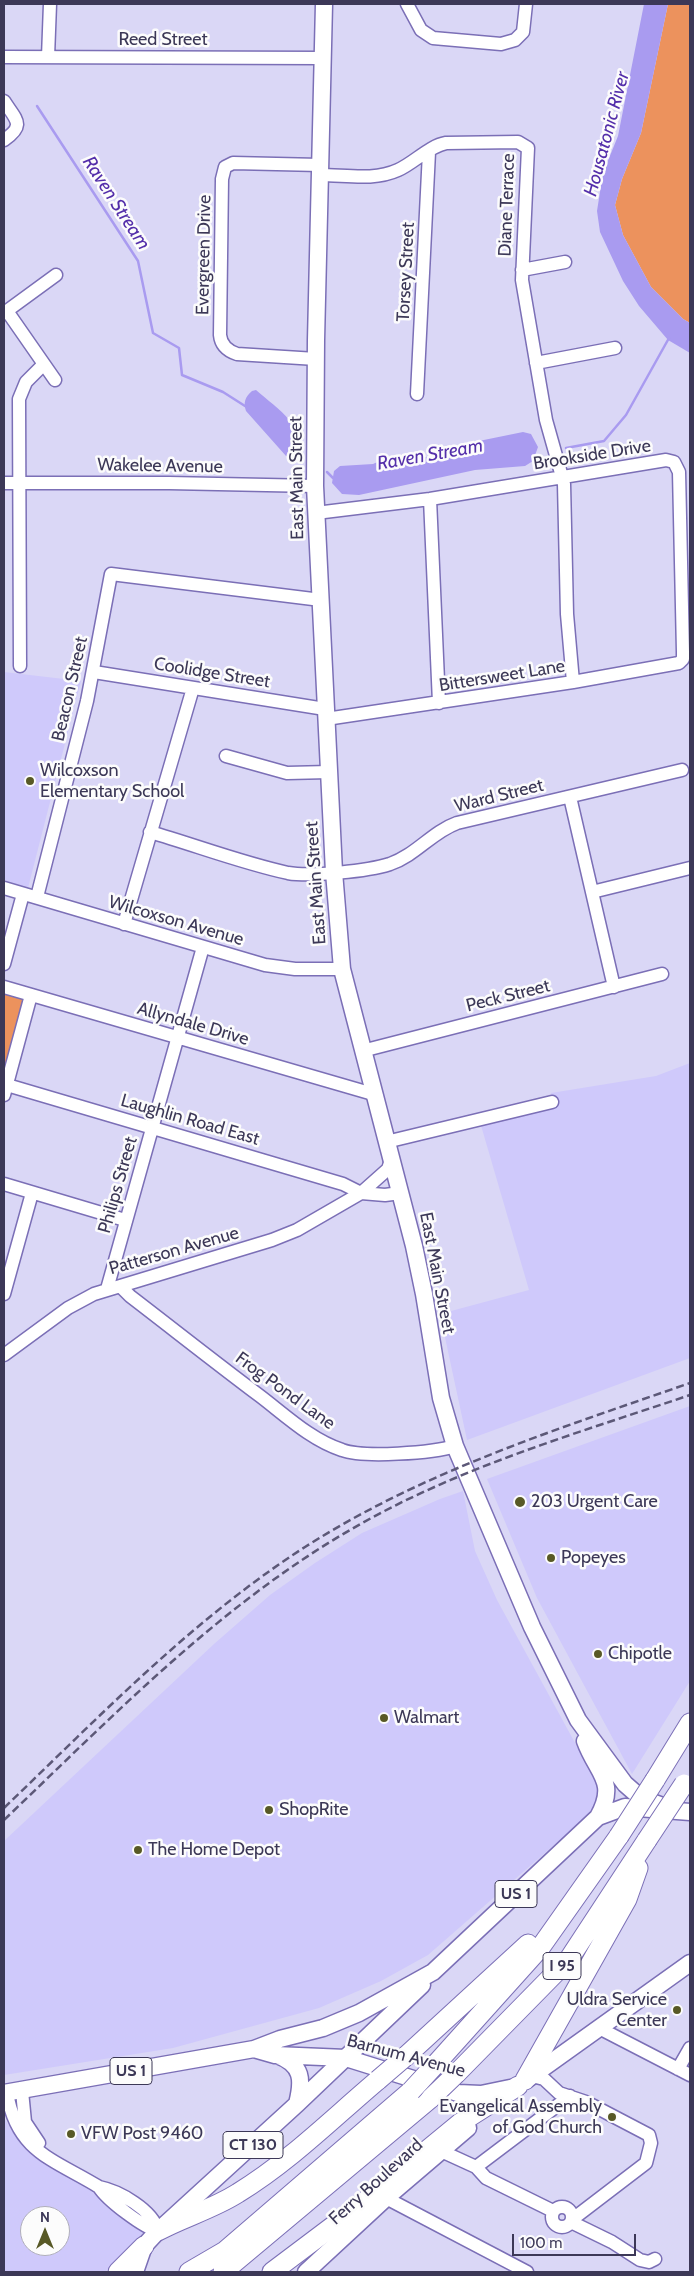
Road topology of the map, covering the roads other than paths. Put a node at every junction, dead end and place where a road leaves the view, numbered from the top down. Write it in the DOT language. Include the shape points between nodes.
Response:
graph roads {
  1 [pos="50,4"];
  2 [pos="324,4"];
  3 [pos="407,4"];
  4 [pos="526,4"];
  5 [pos="48,57"];
  6 [pos="4,58"];
  7 [pos="322,58"];
  8 [pos="4,101"];
  9 [pos="4,140"];
  10 [pos="429,152"];
  11 [pos="320,170"];
  12 [pos="565,262"];
  13 [pos="522,270"];
  14 [pos="56,276"];
  15 [pos="5,312"];
  16 [pos="615,348"];
  17 [pos="316,359"];
  18 [pos="536,363"];
  19 [pos="43,365"];
  20 [pos="54,380"];
  21 [pos="417,394"];
  22 [pos="562,477"];
  23 [pos="4,483"];
  24 [pos="19,483"];
  25 [pos="315,486"];
  26 [pos="430,498"];
  27 [pos="316,513"];
  28 [pos="686,595"];
  29 [pos="320,600"];
  30 [pos="682,662"];
  31 [pos="20,666"];
  32 [pos="94,672"];
  33 [pos="573,682"];
  34 [pos="193,688"];
  35 [pos="438,703"];
  36 [pos="325,714"];
  37 [pos="226,756"];
  38 [pos="682,770"];
  39 [pos="329,772"];
  40 [pos="570,797"];
  41 [pos="150,832"];
  42 [pos="690,868"];
  43 [pos="334,872"];
  44 [pos="4,888"];
  45 [pos="592,892"];
  46 [pos="23,894"];
  47 [pos="37,898"];
  48 [pos="124,924"];
  49 [pos="204,947"];
  50 [pos="4,964"];
  51 [pos="342,969"];
  52 [pos="662,974"];
  53 [pos="4,987"];
  54 [pos="614,987"];
  55 [pos="31,995"];
  56 [pos="178,1038"];
  57 [pos="362,1051"];
  58 [pos="5,1090"];
  59 [pos="373,1094"];
  60 [pos="552,1102"];
  61 [pos="153,1128"];
  62 [pos="386,1142"];
  63 [pos="391,1160"];
  64 [pos="4,1184"];
  65 [pos="32,1193"];
  66 [pos="361,1193"];
  67 [pos="400,1193"];
  68 [pos="125,1220"];
  69 [pos="120,1286"];
  70 [pos="107,1289"];
  71 [pos="4,1294"];
  72 [pos="4,1355"];
  73 [pos="455,1446"];
  74 [pos="578,1720"];
  75 [pos="690,1723"];
  76 [pos="687,1779"];
  77 [pos="673,1810"];
  78 [pos="690,1812"];
  79 [pos="598,1817"];
  80 [pos="647,1840"];
  81 [pos="573,1902"];
  82 [pos="690,1963"];
  83 [pos="433,1972"];
  84 [pos="419,1988"];
  85 [pos="599,2028"];
  86 [pos="690,2048"];
  87 [pos="254,2049"];
  88 [pos="275,2055"];
  89 [pos="346,2058"];
  90 [pos="678,2069"];
  91 [pos="381,2074"];
  92 [pos="690,2075"];
  93 [pos="525,2081"];
  94 [pos="11,2092"];
  95 [pos="570,2096"];
  96 [pos="297,2104"];
  97 [pos="441,2151"];
  98 [pos="476,2167"];
  99 [pos="386,2198"];
  100 [pos="571,2220"];
  101 [pos="158,2231"];
  102 [pos="144,2246"];
  103 [pos="655,2259"];
  104 [pos="118,2272"];
  105 [pos="135,2272"];
  106 [pos="188,2272"];
  107 [pos="223,2272"];
  108 [pos="272,2272"];
  109 [pos="306,2272"];
  110 [pos="527,2272"];
  1 -- 5 [label="street"];
  2 -- 7 [label="main road, East Main Street"];
  3 -- 4 [label="street" via="421,30 433,38 500,44 514,40 523,32"];
  5 -- 6 [label="street, Reed Street"];
  5 -- 7 [label="street, Reed Street"];
  7 -- 11 [label="main road, East Main Street"];
  8 -- 9 [label="street" via="18,128"];
  10 -- 11 [label="street, Diane Terrace" via="388,174 373,176"];
  10 -- 13 [label="street, Diane Terrace" via="446,143 518,142 526,146 529,155"];
  10 -- 21 [label="street, Torsey Street"];
  11 -- 17 [label="main road, East Main Street"];
  11 -- 17 [label="street, Evergreen Drive" via="232,162 223,170 222,188 222,343 237,354"];
  12 -- 13 [label="street"];
  13 -- 18 [label="street, Diane Terrace"];
  14 -- 15 [label="street"];
  15 -- 19 [label="street"];
  16 -- 18 [label="street"];
  17 -- 25 [label="main road, East Main Street"];
  18 -- 22 [label="street, Diane Terrace" via="546,420"];
  19 -- 20 [label="street"];
  19 -- 24 [label="street" via="20,393"];
  22 -- 26 [label="street, Brookside Drive"];
  22 -- 28 [label="street, Brookside Drive" via="662,461 676,463"];
  22 -- 33 [label="street, Diane Terrace"];
  23 -- 24 [label="street, Wakelee Avenue"];
  24 -- 25 [label="street, Wakelee Avenue"];
  24 -- 31 [label="street"];
  25 -- 27 [label="main road, East Main Street"];
  26 -- 27 [label="street, Brookside Drive"];
  26 -- 35 [label="street"];
  27 -- 29 [label="main road, East Main Street"];
  28 -- 30 [label="street, Brookside Drive"];
  29 -- 32 [label="street, Beacon Street" via="111,574"];
  29 -- 36 [label="main road, East Main Street"];
  30 -- 33 [label="street, Bittersweet Lane"];
  32 -- 34 [label="street, Coolidge Street"];
  32 -- 47 [label="street, Beacon Street"];
  33 -- 35 [label="street, Bittersweet Lane"];
  34 -- 36 [label="street, Coolidge Street"];
  34 -- 41 [label="street"];
  35 -- 36 [label="street, Bittersweet Lane"];
  36 -- 39 [label="main road, East Main Street"];
  37 -- 39 [label="street" via="287,773"];
  38 -- 40 [label="street, Ward Street"];
  39 -- 43 [label="main road, East Main Street"];
  40 -- 43 [label="street, Ward Street" via="457,823 412,854 390,864"];
  40 -- 45 [label="street"];
  41 -- 43 [label="street, Ward Street" via="290,873"];
  41 -- 48 [label="street"];
  42 -- 45 [label="street"];
  43 -- 51 [label="main road, East Main Street"];
  44 -- 46 [label="street, Wilcoxson Avenue"];
  45 -- 54 [label="street"];
  46 -- 47 [label="street, Wilcoxson Avenue"];
  46 -- 50 [label="street"];
  47 -- 48 [label="street, Wilcoxson Avenue"];
  48 -- 49 [label="street, Wilcoxson Avenue"];
  49 -- 51 [label="street, Wilcoxson Avenue" via="273,966"];
  49 -- 56 [label="street, Philips Street"];
  51 -- 57 [label="main road, East Main Street"];
  52 -- 54 [label="street, Peck Street"];
  53 -- 55 [label="street, Allyndale Drive"];
  54 -- 57 [label="street, Peck Street"];
  55 -- 56 [label="street, Allyndale Drive"];
  55 -- 58 [label="street"];
  56 -- 59 [label="street, Allyndale Drive"];
  56 -- 61 [label="street, Philips Street"];
  57 -- 59 [label="main road, East Main Street"];
  58 -- 61 [label="street, Laughlin Road East"];
  59 -- 62 [label="main road, East Main Street"];
  60 -- 62 [label="street"];
  61 -- 66 [label="street, Laughlin Road East" via="344,1184"];
  61 -- 68 [label="street, Philips Street"];
  62 -- 63 [label="main road, East Main Street"];
  63 -- 66 [label="street, Patterson Avenue" via="388,1169"];
  63 -- 67 [label="main road, East Main Street"];
  64 -- 65 [label="street"];
  65 -- 68 [label="street"];
  65 -- 71 [label="street"];
  66 -- 67 [label="street"];
  66 -- 69 [label="street, Patterson Avenue" via="272,1240"];
  67 -- 73 [label="main road, East Main Street" via="420,1274 441,1398"];
  68 -- 70 [label="street, Philips Street"];
  69 -- 70 [label="street, Patterson Avenue"];
  69 -- 73 [label="street, Frog Pond Lane" via="294,1422 328,1444 363,1454"];
  70 -- 72 [label="street, Patterson Avenue" via="77,1302"];
  73 -- 74 [label="main road, East Main Street" via="532,1627"];
  74 -- 77 [label="main road, East Main Street" via="625,1784 642,1798"];
  74 -- 79 [label="main road, East Main Street" via="585,1744 607,1789 606,1803"];
  75 -- 81 [label="highway, I 95, bridge"];
  76 -- 80 [label="highway, I 95, bridge"];
  77 -- 78 [label="main road, Barnum Avenue / US 1"];
  77 -- 79 [label="main road, Barnum Avenue / US 1" via="625,1807"];
  79 -- 83 [label="main road, Barnum Avenue / US 1"];
  80 -- 93 [label="highway" via="627,1899"];
  80 -- 107 [label="highway, I 95, bridge" via="569,1959 431,2098"];
  81 -- 91 [label="highway, bridge" via="406,2056"];
  81 -- 106 [label="highway, I 95, bridge" via="540,1948 410,2091 225,2251"];
  82 -- 85 [label="main road, Ferry Boulevard / US 1"];
  83 -- 84 [label="main road, CT 130"];
  83 -- 87 [label="main road, Barnum Avenue / US 1" via="359,2013 323,2028"];
  84 -- 89 [label="main road, CT 130"];
  84 -- 91 [label="main road" via="411,2004 370,2044 371,2055"];
  85 -- 90 [label="street"];
  85 -- 93 [label="main road, Ferry Boulevard / US 1"];
  86 -- 90 [label="street"];
  87 -- 88 [label="main road, Barnum Avenue / US 1"];
  87 -- 94 [label="main road, Barnum Avenue / US 1"];
  88 -- 89 [label="main road, Barnum Avenue / US 1"];
  88 -- 96 [label="main road" via="290,2062 298,2072 302,2084"];
  89 -- 91 [label="main road, Barnum Avenue / US 1"];
  89 -- 96 [label="main road, CT 130"];
  90 -- 92 [label="street"];
  91 -- 93 [label="main road, Barnum Avenue / US 1" via="458,2093 491,2093"];
  91 -- 101 [label="highway" via="285,2159 243,2190"];
  93 -- 95 [label="street" via="544,2079 559,2093"];
  93 -- 97 [label="main road, Ferry Boulevard"];
  93 -- 108 [label="highway" via="460,2123 353,2212"];
  94 -- 101 [label="street" via="11,2114 20,2134 32,2146 139,2208 156,2222"];
  95 -- 98 [label="street"];
  95 -- 100 [label="street" via="649,2135 651,2143 646,2163"];
  96 -- 101 [label="main road, CT 130"];
  97 -- 98 [label="street"];
  97 -- 99 [label="main road, Ferry Boulevard"];
  98 -- 100 [label="street" via="486,2178 553,2211 565,2207 570,2211"];
  99 -- 109 [label="main road, Ferry Boulevard"];
  99 -- 110 [label="street"];
  100 -- 103 [label="street" via="640,2260 649,2262"];
  101 -- 102 [label="main road, CT 130"];
  102 -- 104 [label="highway"];
  102 -- 105 [label="main road, CT 130"];
}
